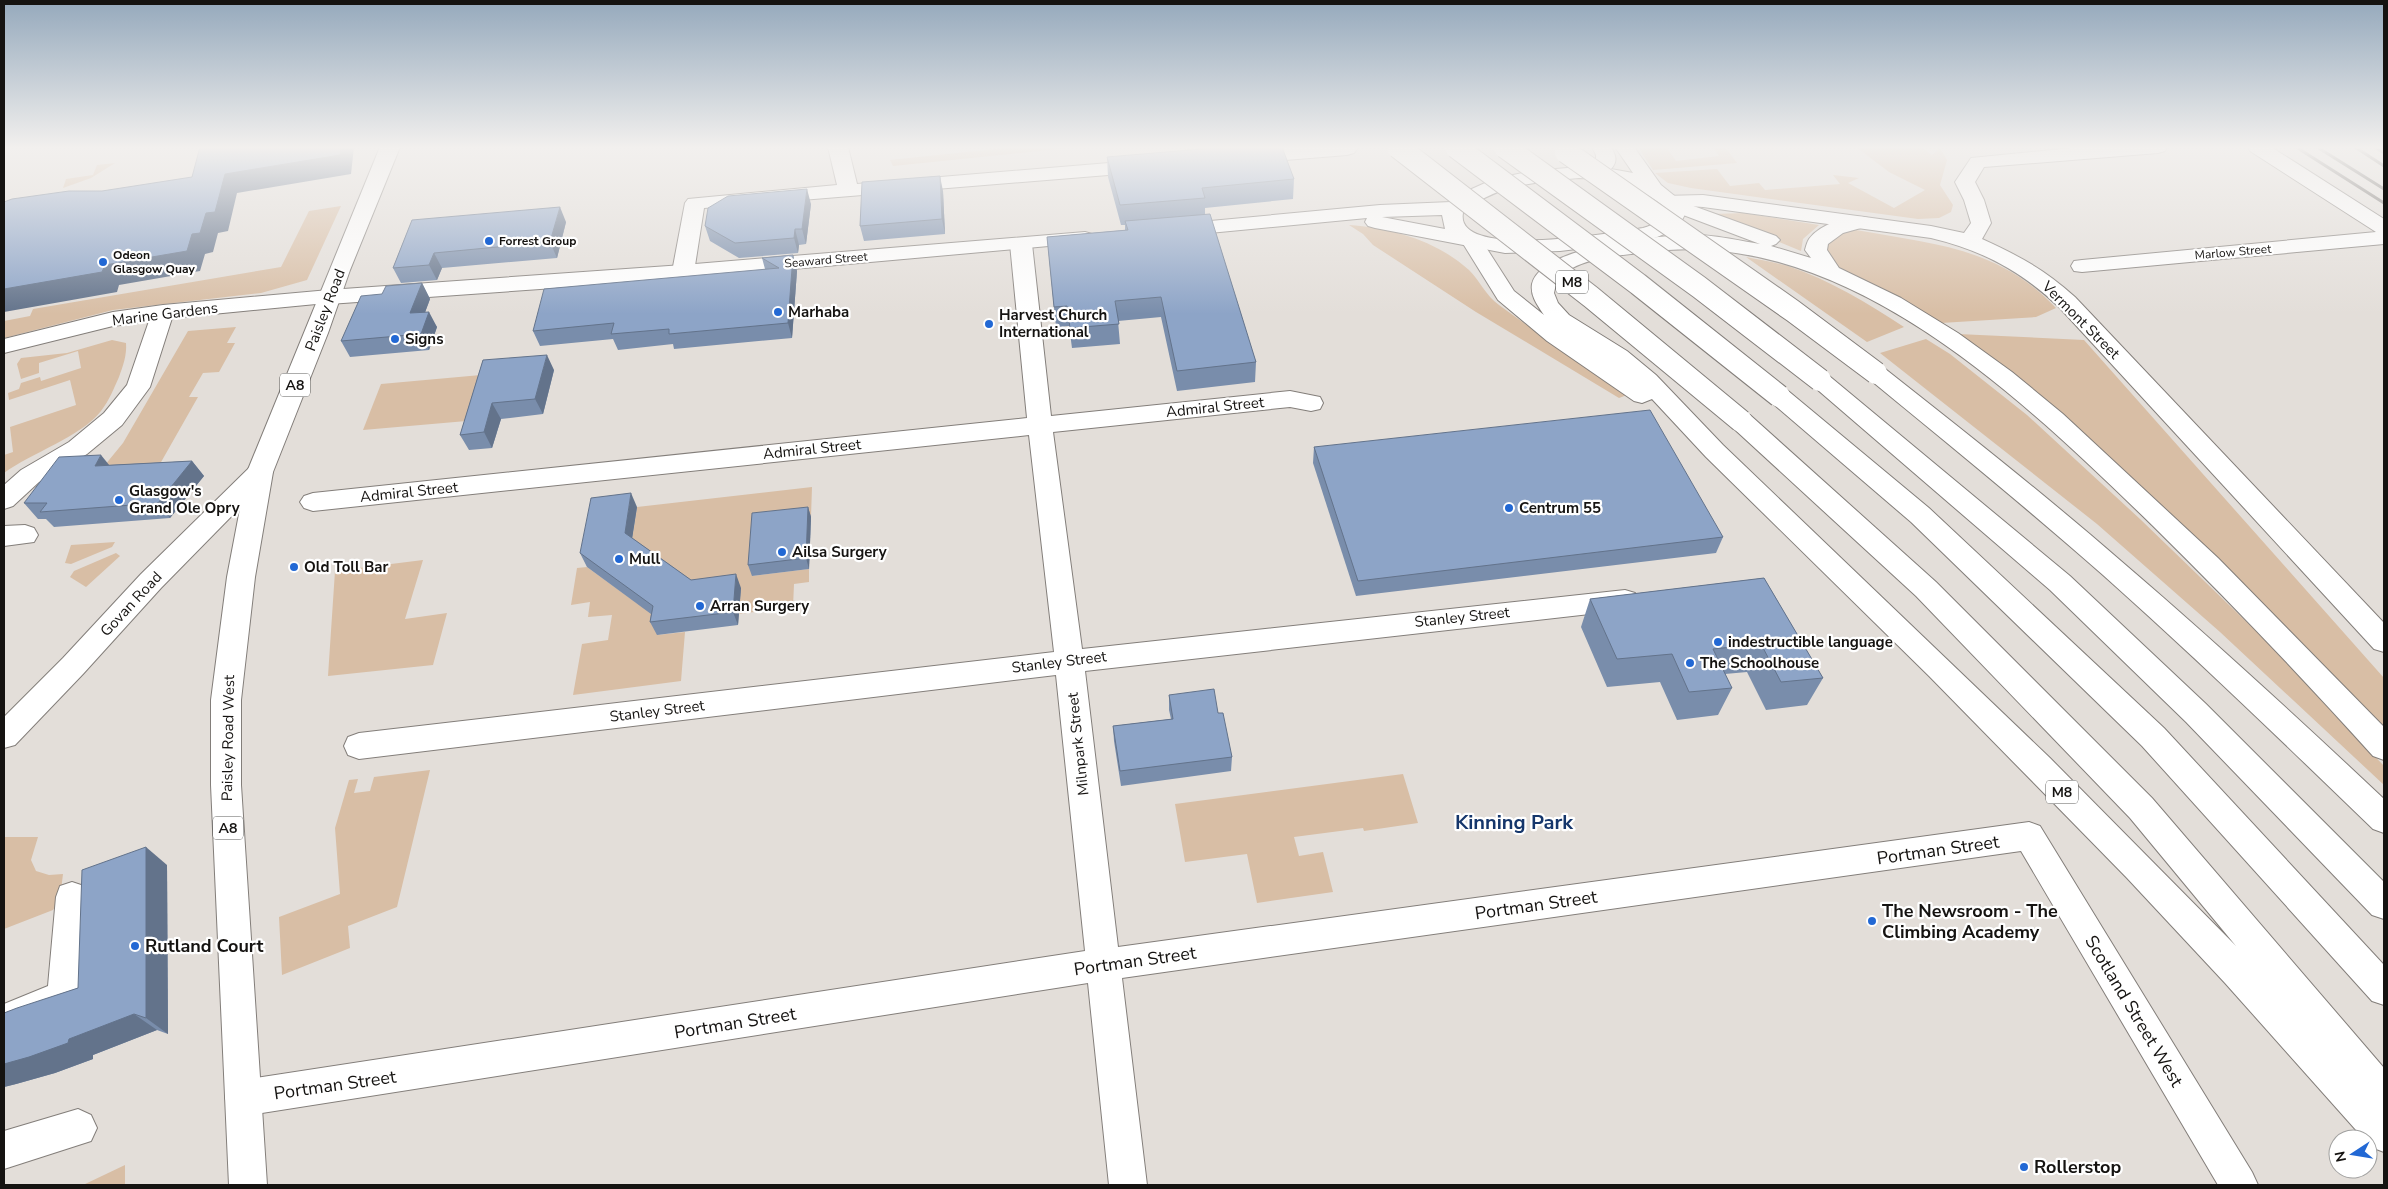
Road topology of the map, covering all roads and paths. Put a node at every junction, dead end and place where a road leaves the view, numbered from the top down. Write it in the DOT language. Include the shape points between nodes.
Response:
graph roads {
  1 [pos="368,202"];
  2 [pos="714,202"];
  3 [pos="1462,202"];
  4 [pos="1469,202"];
  5 [pos="1530,202"];
  6 [pos="1581,202"];
  7 [pos="1638,202"];
  8 [pos="1678,202"];
  9 [pos="1721,202"];
  10 [pos="1975,202"];
  11 [pos="2344,202"];
  12 [pos="1673,203"];
  13 [pos="1456,208"];
  14 [pos="1293,219"];
  15 [pos="1861,222"];
  16 [pos="2384,228"];
  17 [pos="1158,231"];
  18 [pos="1108,236"];
  19 [pos="2384,238"];
  20 [pos="1471,240"];
  21 [pos="1970,241"];
  22 [pos="1021,244"];
  23 [pos="2082,266"];
  24 [pos="1829,267"];
  25 [pos="683,272"];
  26 [pos="333,287"];
  27 [pos="1862,288"];
  28 [pos="162,312"];
  29 [pos="4,346"];
  30 [pos="1311,404"];
  31 [pos="1039,426"];
  32 [pos="1725,462"];
  33 [pos="260,472"];
  34 [pos="4,500"];
  35 [pos="313,502"];
  36 [pos="1654,596"];
  37 [pos="2384,641"];
  38 [pos="1069,661"];
  39 [pos="4,736"];
  40 [pos="360,746"];
  41 [pos="2384,747"];
  42 [pos="2384,819"];
  43 [pos="2029,836"];
  44 [pos="72,897"];
  45 [pos="2384,904"];
  46 [pos="1102,965"];
  47 [pos="2384,989"];
  48 [pos="4,1021"];
  49 [pos="2384,1096"];
  50 [pos="243,1098"];
  51 [pos="78,1128"];
  52 [pos="2384,1134"];
  53 [pos="4,1150"];
  54 [pos="248,1185"];
  55 [pos="1128,1185"];
  56 [pos="2239,1185"];
  1 -- 26 [label="main road, Paisley Road / A8"];
  2 -- 25 [label="main road" via="695,204"];
  3 -- 13 [label="main road"];
  4 -- 49 [label="main road, M8, bridge" via="1591,297 1741,421 1926,589 2141,808"];
  5 -- 47 [label="main road, M8, bridge" via="1779,396 1920,515 2153,737"];
  6 -- 45 [label="main road, bridge" via="1820,380 2060,583 2196,713"];
  7 -- 42 [label="main road, bridge" via="1876,373 2017,487 2230,673"];
  8 -- 12 [label="main road, Vermont Street"];
  9 -- 15 [label="main road, Vermont Street"];
  10 -- 21 [label="main road" via="1981,223"];
  11 -- 16 [label="main road"];
  12 -- 20 [label="main road" via="1676,215 1669,223 1649,233 1546,245 1509,246"];
  12 -- 24 [label="main road"];
  13 -- 14 [label="main road"];
  13 -- 20 [label="main road" via="1452,222"];
  14 -- 17 [label="main road"];
  14 -- 20 [label="main road" via="1365,221"];
  15 -- 21 [label="main road, Vermont Street"];
  15 -- 24 [label="main road" via="1836,229 1818,241 1816,250"];
  18 -- 22 [label="main road, Seaward Street"];
  19 -- 23 [label="main road, Marlow Street"];
  20 -- 32 [label="main road, M8" via="1506,295 1555,336 1652,402"];
  21 -- 37 [label="main road, Vermont Street" via="2020,265 2068,302"];
  22 -- 25 [label="main road, Seaward Street"];
  22 -- 31 [label="main road, Milnpark Street"];
  24 -- 27 [label="main road"];
  25 -- 26 [label="main road, Seaward Street" via="523,282"];
  26 -- 28 [label="main road, Marine Gardens"];
  26 -- 33 [label="main road, Paisley Road / A8"];
  27 -- 32 [label="main road" via="1832,274 1759,250 1710,242 1614,250 1564,262 1545,275 1543,290 1548,306 1571,327 1635,368"];
  27 -- 41 [label="main road" via="1915,316 1988,366 2080,442 2262,616"];
  28 -- 29 [label="main road, Marine Gardens" via="113,319"];
  28 -- 34 [label="main road" via="138,387 114,419 78,448 30,476"];
  30 -- 31 [label="main road, Admiral Street" via="1290,399"];
  31 -- 35 [label="main road, Admiral Street"];
  31 -- 38 [label="main road, Milnpark Street"];
  32 -- 52 [label="main road, M8" via="2191,921"];
  33 -- 39 [label="main road, Govan Road"];
  33 -- 50 [label="main road, Paisley Road West / A8" via="241,577 226,700 226,804"];
  36 -- 38 [label="main road, Stanley Street"];
  38 -- 40 [label="main road, Stanley Street"];
  38 -- 46 [label="main road, Milnpark Street"];
  43 -- 46 [label="main road, Portman Street"];
  43 -- 56 [label="main road, Scotland Street West"];
  44 -- 48 [label="main road" via="64,996"];
  46 -- 50 [label="main road, Portman Street"];
  46 -- 55 [label="main road, Milnpark Street"];
  50 -- 54 [label="main road, Paisley Road West / A8"];
  51 -- 53 [label="main road"];
}
